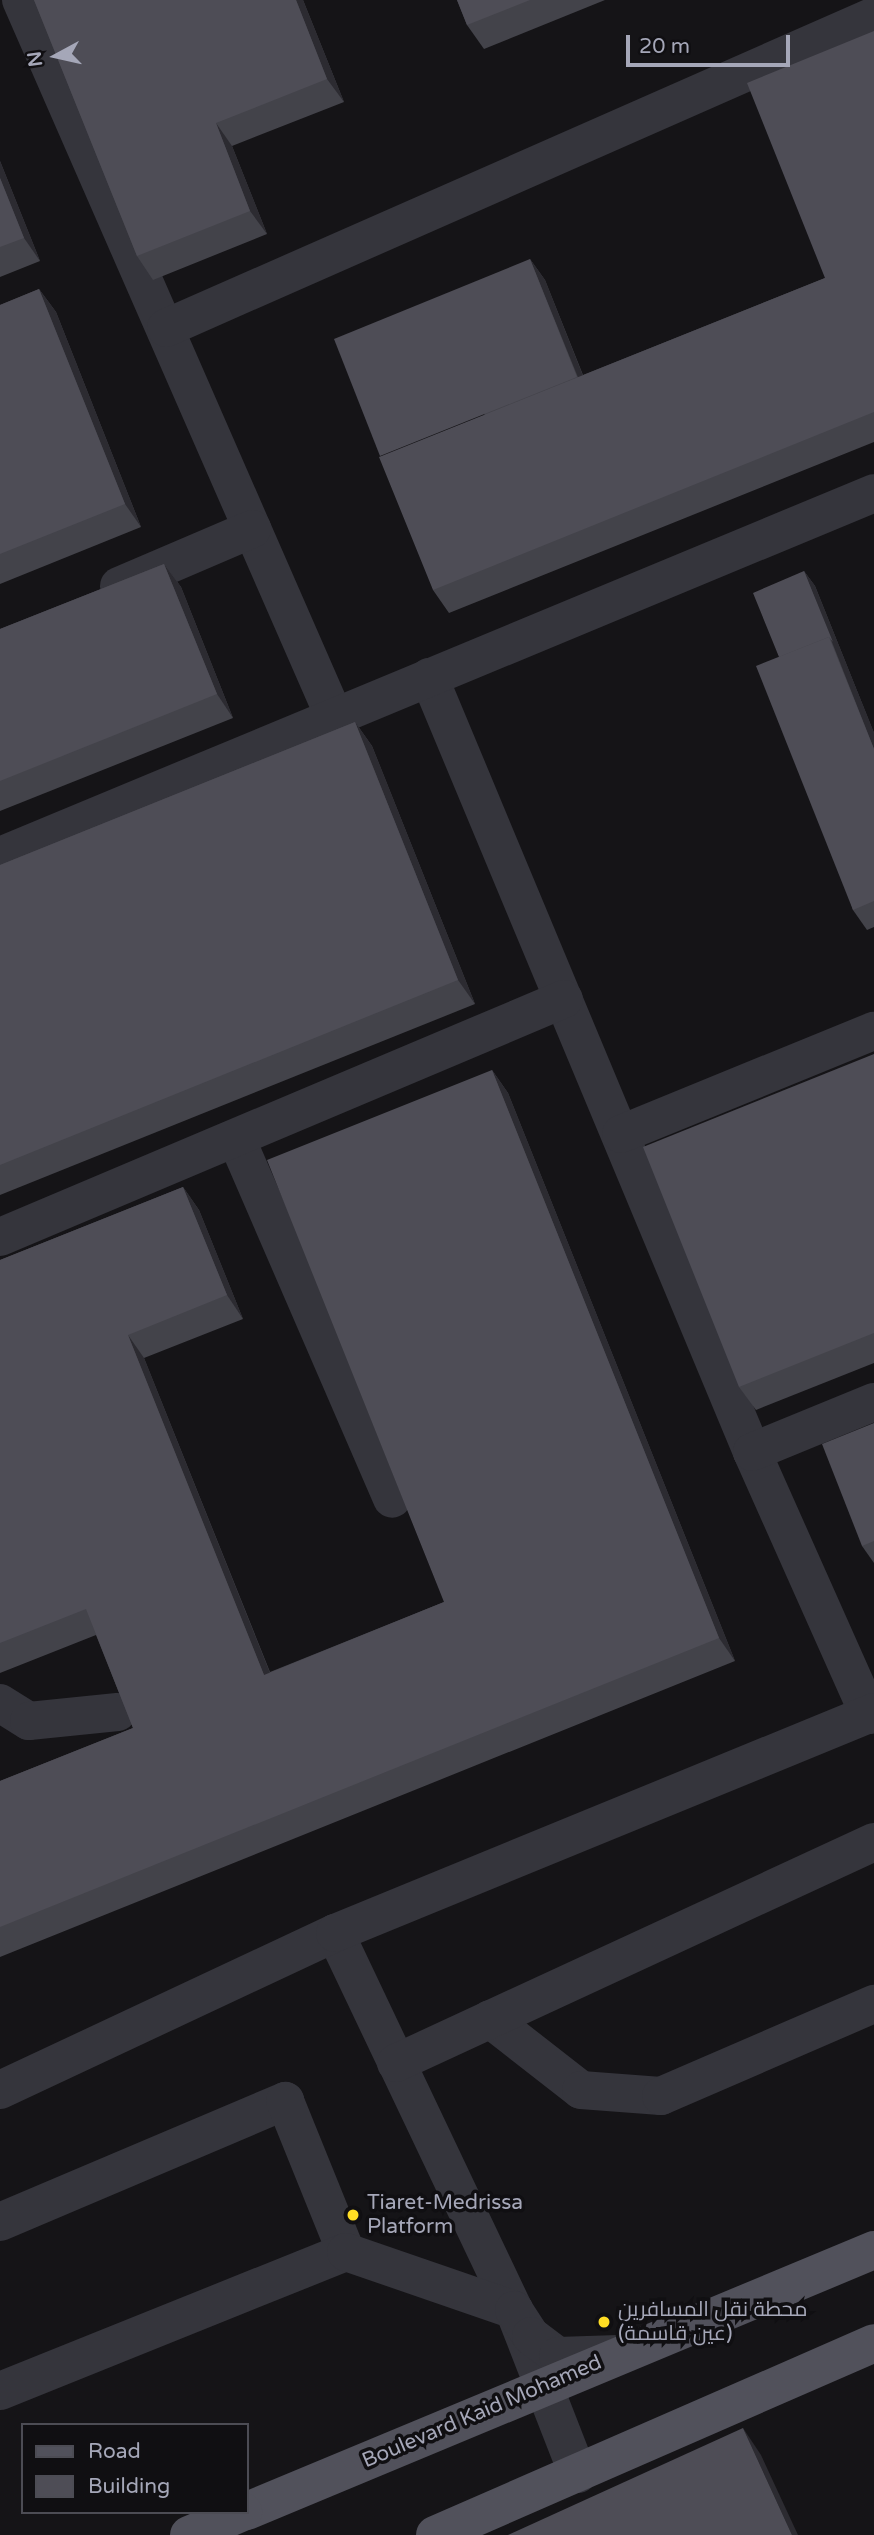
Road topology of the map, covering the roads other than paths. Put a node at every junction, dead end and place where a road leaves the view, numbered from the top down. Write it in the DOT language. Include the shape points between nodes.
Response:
graph roads {
  1 [pos="21,0"];
  2 [pos="874,16"];
  3 [pos="166,328"];
  4 [pos="874,493"];
  5 [pos="252,530"];
  6 [pos="88,599"];
  7 [pos="429,677"];
  8 [pos="334,716"];
  9 [pos="0,856"];
  10 [pos="564,999"];
  11 [pos="874,1031"];
  12 [pos="621,1134"];
  13 [pos="236,1138"];
  14 [pos="0,1237"];
  15 [pos="874,1402"];
  16 [pos="752,1452"];
  17 [pos="392,1499"];
  18 [pos="0,1703"];
  19 [pos="118,1712"];
  20 [pos="872,1714"];
  21 [pos="874,1842"];
  22 [pos="335,1933"];
  23 [pos="874,2004"];
  24 [pos="490,2019"];
  25 [pos="396,2063"];
  26 [pos="0,2090"];
  27 [pos="0,2222"];
  28 [pos="342,2242"];
  29 [pos="874,2250"];
  30 [pos="509,2300"];
  31 [pos="874,2343"];
  32 [pos="618,2354"];
  33 [pos="541,2388"];
  34 [pos="0,2391"];
  35 [pos="578,2474"];
  36 [pos="248,2511"];
  37 [pos="240,2514"];
  38 [pos="189,2535"];
  39 [pos="435,2535"];
  1 -- 3 [label="street"];
  2 -- 3 [label="street"];
  3 -- 5 [label="street"];
  4 -- 7 [label="street"];
  5 -- 6 [label="street"];
  5 -- 8 [label="street"];
  7 -- 8 [label="street"];
  7 -- 10 [label="street"];
  8 -- 9 [label="street"];
  10 -- 12 [label="street"];
  10 -- 13 [label="street"];
  11 -- 12 [label="street"];
  12 -- 16 [label="street"];
  13 -- 14 [label="street"];
  13 -- 17 [label="street"];
  15 -- 16 [label="street"];
  16 -- 20 [label="street"];
  18 -- 19 [label="street" via="29,1721"];
  20 -- 22 [label="street"];
  21 -- 24 [label="street"];
  22 -- 25 [label="street"];
  22 -- 26 [label="street"];
  23 -- 24 [label="street" via="661,2096 581,2090"];
  24 -- 25 [label="street"];
  25 -- 30 [label="street"];
  27 -- 28 [label="street" via="285,2101"];
  28 -- 30 [label="street"];
  28 -- 34 [label="street"];
  29 -- 32 [label="main road, Boulevard Kaid Mohamed"];
  30 -- 32 [label="street" via="531,2336 558,2356"];
  30 -- 33 [label="street"];
  31 -- 35 [label="main road"];
  32 -- 33 [label="main road, Boulevard Kaid Mohamed"];
  33 -- 35 [label="street"];
  33 -- 36 [label="main road, Boulevard Kaid Mohamed"];
  35 -- 39 [label="main road"];
  37 -- 38 [label="main road, Boulevard Kaid Mohamed"];
}
